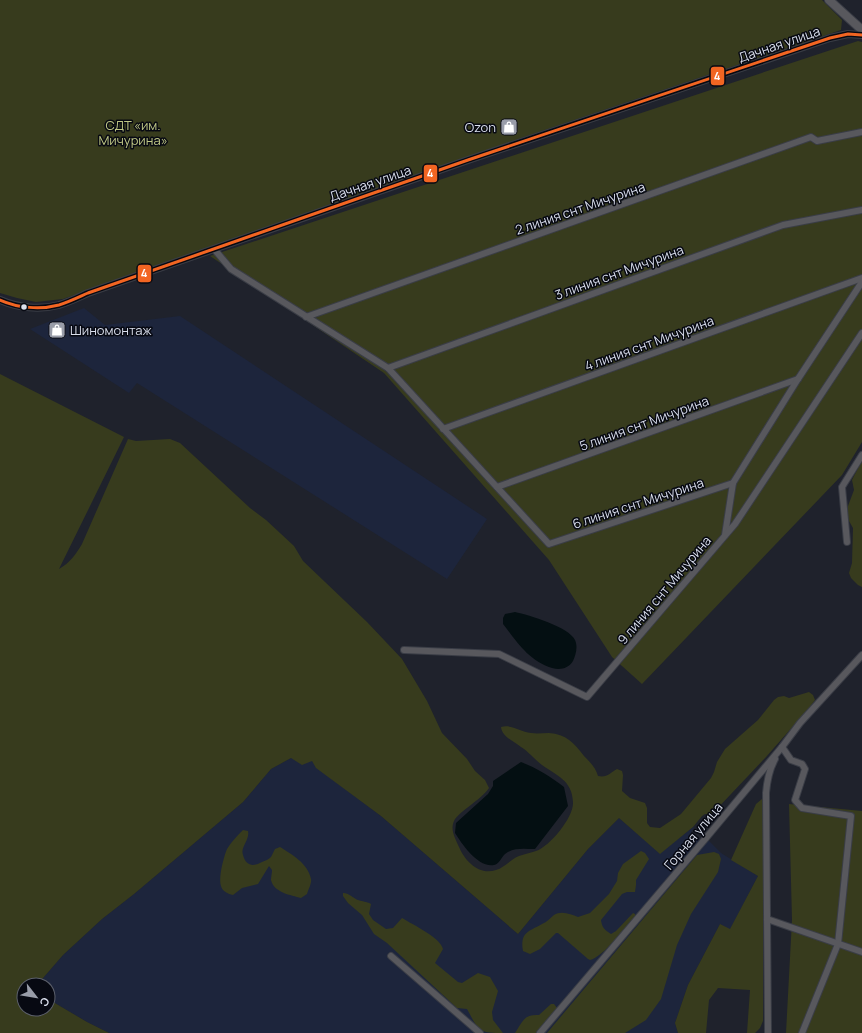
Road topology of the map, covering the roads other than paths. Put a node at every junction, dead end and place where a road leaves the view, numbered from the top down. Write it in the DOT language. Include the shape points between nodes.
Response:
graph roads {
  1 [pos="829,0"];
  2 [pos="862,30"];
  3 [pos="862,35"];
  4 [pos="862,132"];
  5 [pos="862,210"];
  6 [pos="214,249"];
  7 [pos="862,278"];
  8 [pos="862,282"];
  9 [pos="0,300"];
  10 [pos="306,317"];
  11 [pos="862,333"];
  12 [pos="388,368"];
  13 [pos="798,380"];
  14 [pos="443,429"];
  15 [pos="862,455"];
  16 [pos="734,483"];
  17 [pos="497,487"];
  18 [pos="725,535"];
  19 [pos="847,542"];
  20 [pos="404,650"];
  21 [pos="862,654"];
  22 [pos="782,748"];
  23 [pos="767,919"];
  24 [pos="838,944"];
  25 [pos="862,952"];
  26 [pos="391,956"];
  27 [pos="480,1033"];
  28 [pos="540,1033"];
  29 [pos="768,1033"];
  30 [pos="802,1033"];
  1 -- 2 [label="street"];
  3 -- 6 [label="street, Дачная улица" via="848,34 830,38"];
  4 -- 10 [label="street, 2 линия снт Мичурина" via="817,141 811,137"];
  5 -- 12 [label="street, 3 линия снт Мичурина" via="783,225"];
  6 -- 9 [label="street, Дачная улица" via="59,305 33,308"];
  6 -- 10 [label="street" via="231,269"];
  7 -- 14 [label="street, 4 линия снт Мичурина"];
  8 -- 13 [label="street"];
  10 -- 12 [label="street"];
  11 -- 18 [label="street, 9 линия снт Мичурина" via="735,524"];
  12 -- 14 [label="street"];
  13 -- 16 [label="street"];
  13 -- 17 [label="street, 5 линия снт Мичурина"];
  14 -- 17 [label="street"];
  15 -- 19 [label="street" via="842,487"];
  16 -- 17 [label="street, 6 линия снт Мичурина" via="549,544"];
  16 -- 18 [label="street"];
  18 -- 20 [label="street, 9 линия снт Мичурина" via="587,697 499,654"];
  21 -- 22 [label="street, Горная улица" via="800,723"];
  22 -- 23 [label="street" via="771,766 767,780"];
  22 -- 24 [label="street" via="790,760 802,764 805,769 795,800 802,808 851,816"];
  22 -- 28 [label="street, Горная улица"];
  23 -- 24 [label="street"];
  23 -- 29 [label="street"];
  24 -- 25 [label="street"];
  24 -- 30 [label="street"];
  26 -- 27 [label="street"];
}
